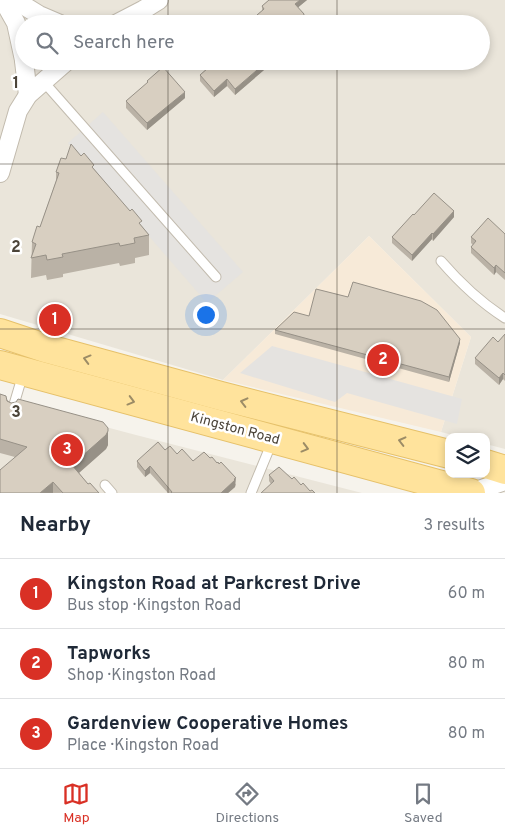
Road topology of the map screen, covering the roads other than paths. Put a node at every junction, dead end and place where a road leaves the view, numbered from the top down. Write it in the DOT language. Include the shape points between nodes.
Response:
graph roads {
  1 [pos="2,0"];
  2 [pos="15,0"];
  3 [pos="159,0"];
  4 [pos="39,15"];
  5 [pos="133,15"];
  6 [pos="15,21"];
  7 [pos="25,70"];
  8 [pos="56,70"];
  9 [pos="43,81"];
  10 [pos="28,95"];
  11 [pos="5,138"];
  12 [pos="0,173"];
  13 [pos="441,261"];
  14 [pos="216,277"];
  15 [pos="505,318"];
  16 [pos="0,333"];
  17 [pos="45,348"];
  18 [pos="12,368"];
  19 [pos="12,411"];
  20 [pos="273,440"];
  21 [pos="445,453"];
  22 [pos="490,465"];
  23 [pos="505,470"];
  24 [pos="505,481"];
  25 [pos="105,485"];
  26 [pos="112,493"];
  27 [pos="251,493"];
  28 [pos="470,493"];
  1 -- 6 [label="street"];
  2 -- 4 [label="street"];
  3 -- 5 [label="street"];
  7 -- 10 [label="street"];
  8 -- 9 [label="street"];
  9 -- 10 [label="street"];
  9 -- 14 [label="lane"];
  10 -- 11 [label="street"];
  11 -- 12 [label="street"];
  13 -- 15 [label="lane" via="472,294"];
  16 -- 17 [label="main road, Kingston Road"];
  17 -- 18 [label="main road"];
  21 -- 17 [label="main road, Kingston Road, one-way"];
  18 -- 19 [label="lane"];
  18 -- 20 [label="main road, Kingston Road, one-way"];
  20 -- 27 [label="lane"];
  20 -- 28 [label="main road, Kingston Road, one-way"];
  22 -- 23 [label="main road"];
  24 -- 28 [label="street"];
  25 -- 26 [label="lane"];
}
